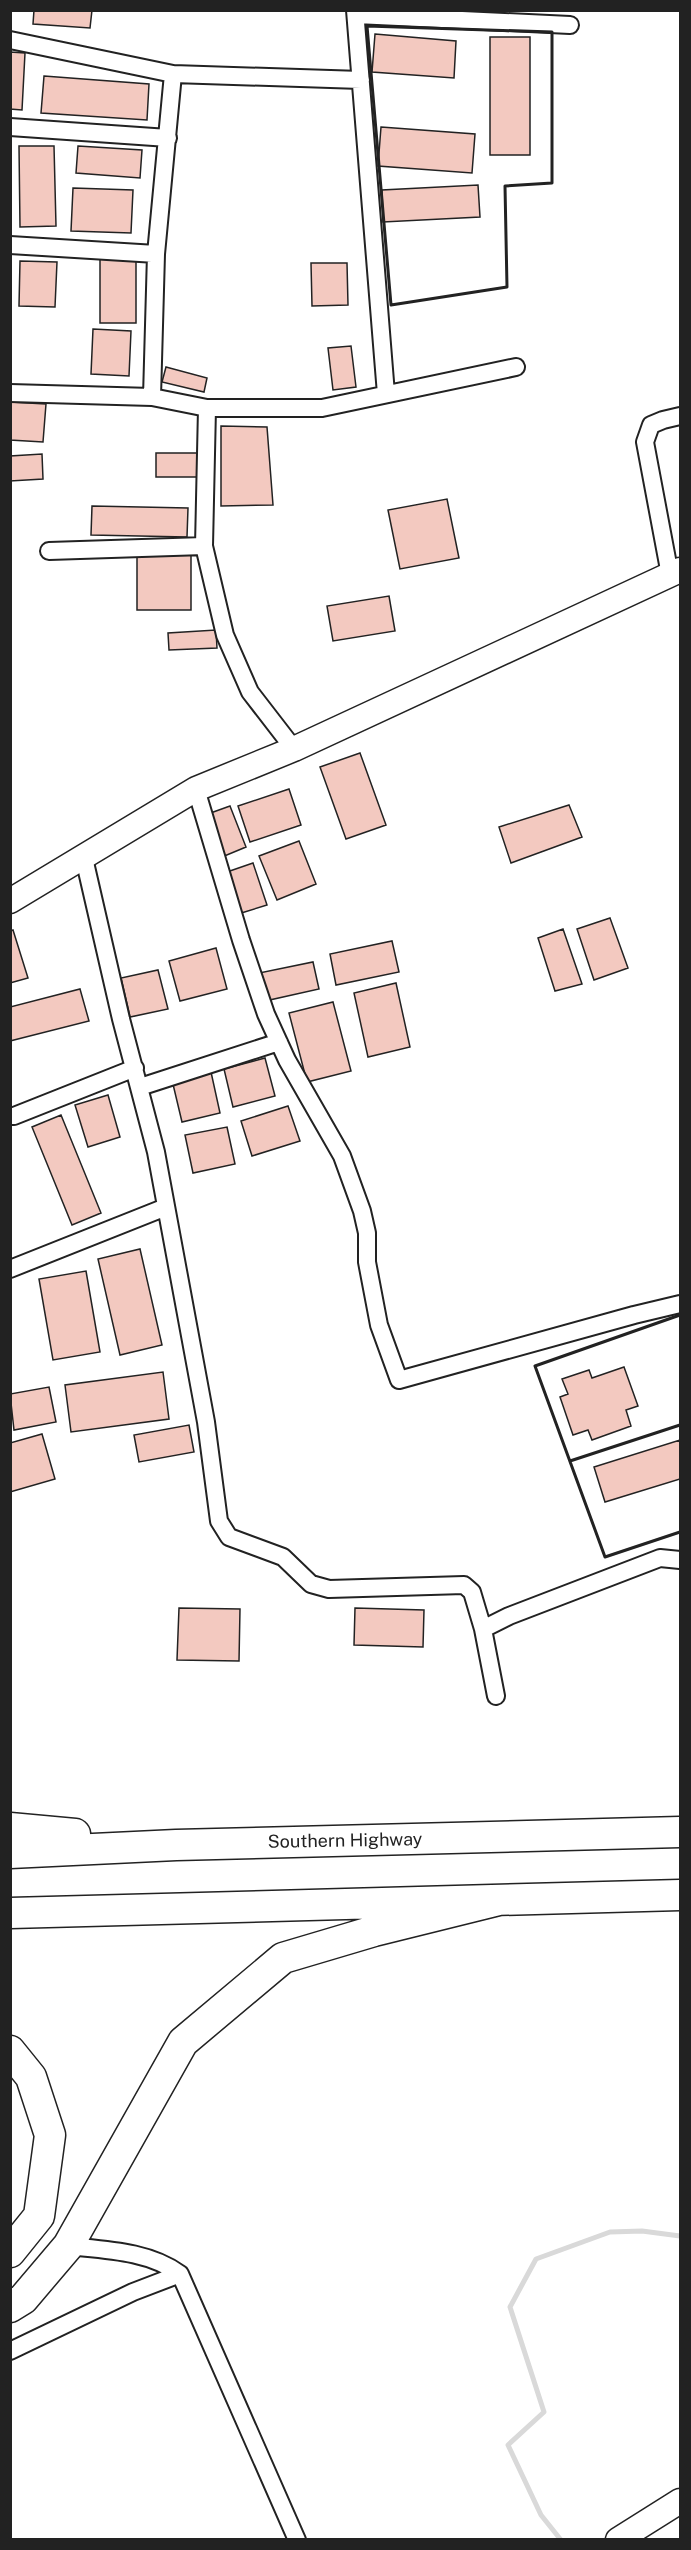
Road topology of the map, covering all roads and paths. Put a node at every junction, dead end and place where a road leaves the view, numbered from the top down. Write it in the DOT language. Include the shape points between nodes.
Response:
graph roads {
  1 [pos="356,13"];
  2 [pos="570,26"];
  3 [pos="10,40"];
  4 [pos="173,74"];
  5 [pos="361,80"];
  6 [pos="10,128"];
  7 [pos="168,138"];
  8 [pos="10,245"];
  9 [pos="156,254"];
  10 [pos="516,367"];
  11 [pos="10,393"];
  12 [pos="386,394"];
  13 [pos="152,397"];
  14 [pos="207,408"];
  15 [pos="681,416"];
  16 [pos="204,546"];
  17 [pos="50,551"];
  18 [pos="675,573"];
  19 [pos="294,749"];
  20 [pos="195,789"];
  21 [pos="84,858"];
  22 [pos="10,901"];
  23 [pos="279,1042"];
  24 [pos="135,1068"];
  25 [pos="140,1087"];
  26 [pos="10,1116"];
  27 [pos="166,1207"];
  28 [pos="10,1269"];
  29 [pos="681,1304"];
  30 [pos="681,1560"];
  31 [pos="483,1629"];
  32 [pos="496,1696"];
  33 [pos="10,1828"];
  34 [pos="681,1832"];
  35 [pos="176,1845"];
  36 [pos="10,1852"];
  37 [pos="681,1895"];
  38 [pos="499,1900"];
  39 [pos="10,1913"];
  40 [pos="10,2051"];
  41 [pos="68,2246"];
  42 [pos="10,2252"];
  43 [pos="180,2274"];
  44 [pos="10,2307"];
  45 [pos="10,2351"];
  46 [pos="681,2501"];
  47 [pos="297,2540"];
  48 [pos="618,2540"];
  1 -- 2 [label="street"];
  1 -- 5 [label="street"];
  3 -- 4 [label="street"];
  4 -- 5 [label="street"];
  4 -- 7 [label="street"];
  5 -- 12 [label="street"];
  6 -- 7 [label="street"];
  7 -- 9 [label="street"];
  8 -- 9 [label="street"];
  9 -- 13 [label="street"];
  10 -- 12 [label="street"];
  11 -- 13 [label="street"];
  12 -- 14 [label="street" via="322,408"];
  13 -- 14 [label="street"];
  14 -- 16 [label="street"];
  15 -- 18 [label="street" via="651,425 645,441"];
  16 -- 17 [label="street"];
  16 -- 19 [label="street" via="225,635 250,692"];
  18 -- 19 [label="street"];
  19 -- 20 [label="street"];
  20 -- 21 [label="street"];
  20 -- 23 [label="street" via="241,940"];
  21 -- 22 [label="street"];
  21 -- 24 [label="street"];
  23 -- 25 [label="street"];
  23 -- 29 [label="street" via="342,1156 362,1211 367,1262 380,1325 399,1380"];
  24 -- 25 [label="street"];
  24 -- 26 [label="street"];
  25 -- 27 [label="street"];
  27 -- 28 [label="street"];
  27 -- 31 [label="street" via="206,1422 219,1521 228,1537 283,1557 311,1584 330,1588 464,1586 472,1592"];
  30 -- 31 [label="street" via="660,1558"];
  31 -- 32 [label="street"];
  33 -- 35 [label="highway"];
  34 -- 35 [label="highway, Southern Highway"];
  35 -- 36 [label="highway, Southern Highway"];
  37 -- 38 [label="highway"];
  38 -- 39 [label="highway"];
  38 -- 41 [label="highway" via="283,1958 183,2042"];
  40 -- 42 [label="highway" via="31,2076 50,2135 39,2216"];
  41 -- 43 [label="street" via="125,2252 168,2265"];
  41 -- 44 [label="highway" via="23,2299"];
  43 -- 45 [label="street"];
  43 -- 47 [label="street"];
  46 -- 48 [label="street"];
}
